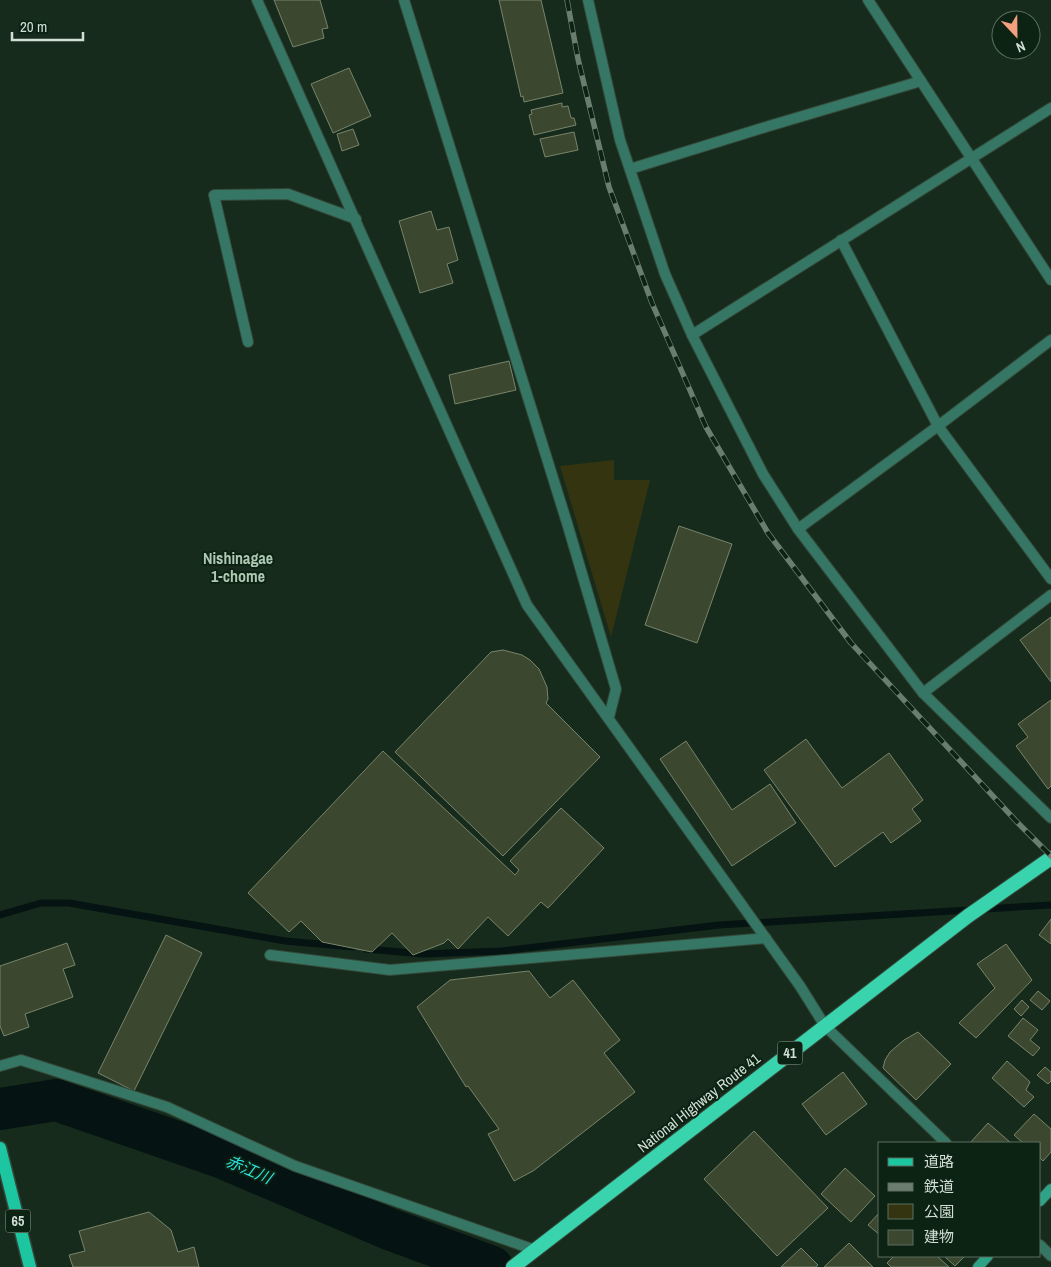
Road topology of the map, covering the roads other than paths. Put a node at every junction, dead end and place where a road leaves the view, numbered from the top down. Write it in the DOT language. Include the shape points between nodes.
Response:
graph roads {
  1 [pos="257,0"];
  2 [pos="404,0"];
  3 [pos="588,0"];
  4 [pos="868,0"];
  5 [pos="921,82"];
  6 [pos="1051,108"];
  7 [pos="971,159"];
  8 [pos="630,169"];
  9 [pos="356,220"];
  10 [pos="841,240"];
  11 [pos="1051,280"];
  12 [pos="692,335"];
  13 [pos="1051,340"];
  14 [pos="248,342"];
  15 [pos="938,426"];
  16 [pos="798,529"];
  17 [pos="1051,579"];
  18 [pos="1051,595"];
  19 [pos="923,693"];
  20 [pos="609,717"];
  21 [pos="1051,818"];
  22 [pos="1051,858"];
  23 [pos="766,938"];
  24 [pos="270,955"];
  25 [pos="825,1026"];
  26 [pos="0,1066"];
  27 [pos="945,1142"];
  28 [pos="0,1148"];
  29 [pos="1051,1189"];
  30 [pos="1041,1200"];
  31 [pos="1041,1246"];
  32 [pos="533,1251"];
  33 [pos="1051,1256"];
  34 [pos="987,1257"];
  35 [pos="30,1267"];
  36 [pos="513,1267"];
  37 [pos="978,1267"];
  1 -- 9 [label="street"];
  2 -- 20 [label="street" via="616,689"];
  3 -- 8 [label="street" via="620,140"];
  4 -- 5 [label="street"];
  5 -- 7 [label="street"];
  5 -- 8 [label="street"];
  6 -- 7 [label="street"];
  7 -- 10 [label="street"];
  7 -- 11 [label="street"];
  8 -- 12 [label="street" via="665,274"];
  9 -- 14 [label="street" via="288,194 214,195"];
  9 -- 20 [label="street" via="527,605"];
  10 -- 12 [label="street"];
  10 -- 15 [label="street"];
  12 -- 16 [label="street" via="763,474"];
  13 -- 15 [label="street"];
  15 -- 16 [label="street"];
  15 -- 17 [label="street"];
  16 -- 19 [label="street"];
  18 -- 19 [label="street"];
  19 -- 21 [label="street"];
  20 -- 23 [label="street"];
  22 -- 25 [label="highway, National Highway Route 41 / 41" via="968,916"];
  23 -- 24 [label="street" via="390,970"];
  23 -- 25 [label="street"];
  25 -- 27 [label="street"];
  25 -- 32 [label="highway, National Highway Route 41 / 41"];
  26 -- 32 [label="street" via="21,1060 167,1107 295,1166"];
  28 -- 35 [label="main road, 65 / 65"];
  29 -- 30 [label="main road"];
  31 -- 33 [label="street"];
  32 -- 36 [label="highway, National Highway Route 41 / 41"];
  34 -- 37 [label="main road"];
}
